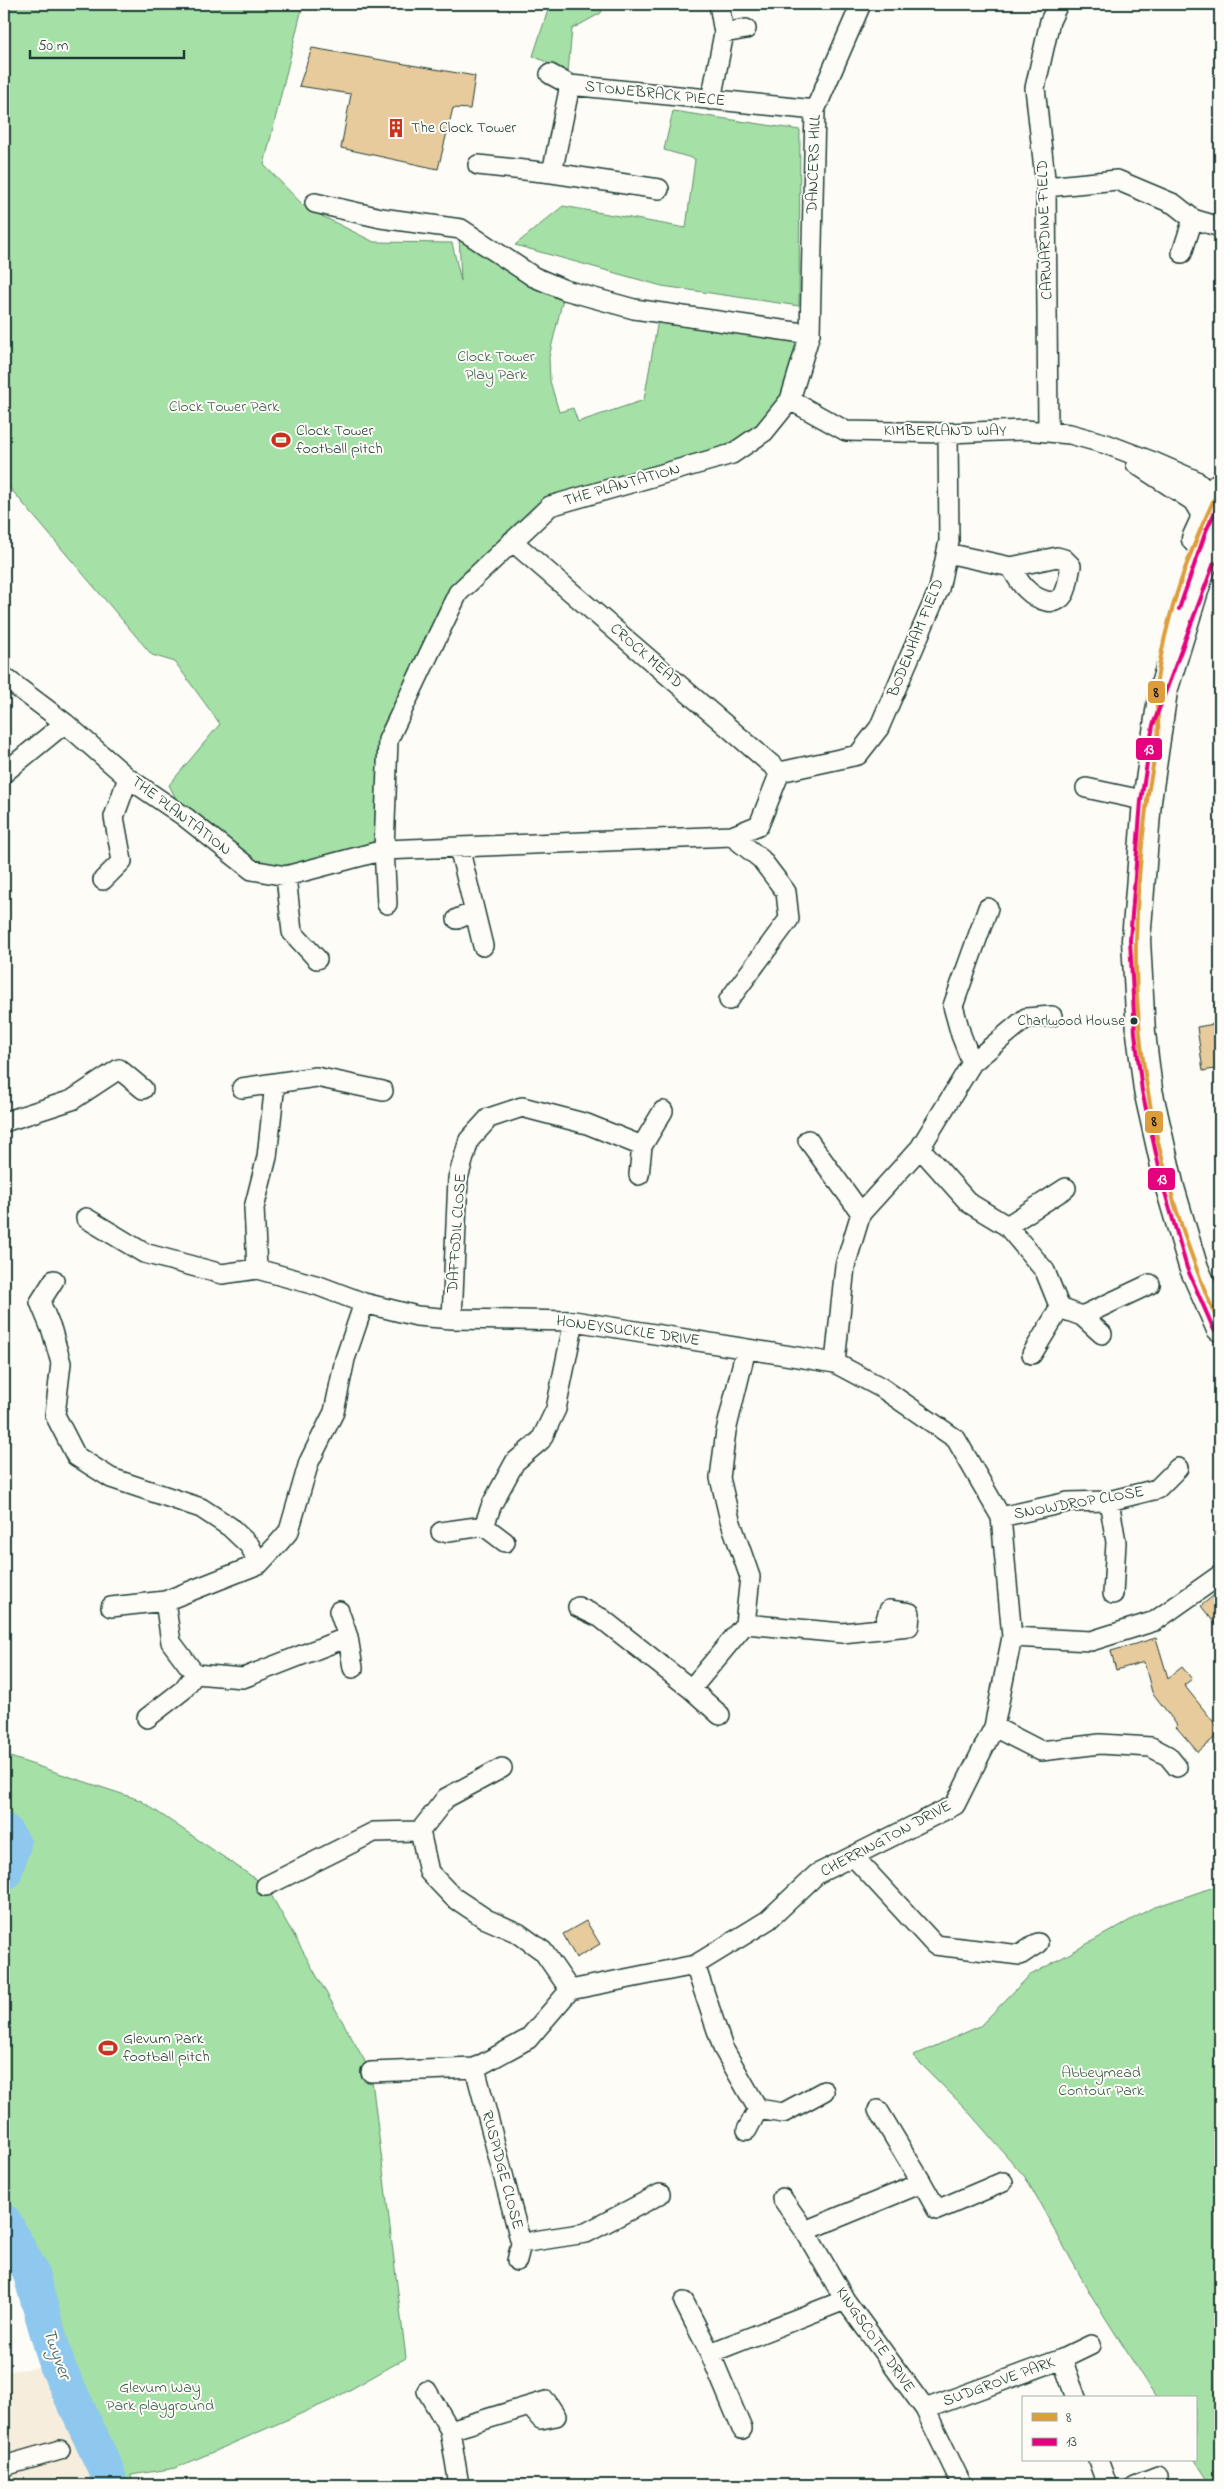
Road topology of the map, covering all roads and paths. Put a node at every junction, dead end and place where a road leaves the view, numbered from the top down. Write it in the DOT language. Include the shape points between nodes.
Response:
graph roads {
  1 [pos="719,4"];
  2 [pos="861,4"];
  3 [pos="1058,4"];
  4 [pos="746,29"];
  5 [pos="724,33"];
  6 [pos="550,74"];
  7 [pos="570,85"];
  8 [pos="711,100"];
  9 [pos="815,110"];
  10 [pos="478,165"];
  11 [pos="552,173"];
  12 [pos="1046,187"];
  13 [pos="658,189"];
  14 [pos="315,203"];
  15 [pos="1193,219"];
  16 [pos="1220,227"];
  17 [pos="1182,254"];
  18 [pos="810,334"];
  19 [pos="790,400"];
  20 [pos="1048,431"];
  21 [pos="948,432"];
  22 [pos="1210,499"];
  23 [pos="512,541"];
  24 [pos="947,553"];
  25 [pos="1220,565"];
  26 [pos="1011,567"];
  27 [pos="4,677"];
  28 [pos="64,723"];
  29 [pos="1159,727"];
  30 [pos="780,772"];
  31 [pos="4,774"];
  32 [pos="128,778"];
  33 [pos="1086,788"];
  34 [pos="1147,802"];
  35 [pos="732,836"];
  36 [pos="459,847"];
  37 [pos="384,850"];
  38 [pos="286,876"];
  39 [pos="103,880"];
  40 [pos="387,904"];
  41 [pos="988,908"];
  42 [pos="474,912"];
  43 [pos="457,919"];
  44 [pos="484,946"];
  45 [pos="317,959"];
  46 [pos="729,1000"];
  47 [pos="1052,1016"];
  48 [pos="972,1063"];
  49 [pos="275,1083"];
  50 [pos="242,1088"];
  51 [pos="143,1089"];
  52 [pos="383,1091"];
  53 [pos="663,1111"];
  54 [pos="4,1122"];
  55 [pos="808,1140"];
  56 [pos="642,1146"];
  57 [pos="920,1148"];
  58 [pos="639,1175"];
  59 [pos="1066,1188"];
  60 [pos="861,1213"];
  61 [pos="86,1218"];
  62 [pos="1007,1226"];
  63 [pos="257,1269"];
  64 [pos="54,1280"];
  65 [pos="1150,1284"];
  66 [pos="364,1303"];
  67 [pos="1060,1308"];
  68 [pos="1082,1316"];
  69 [pos="452,1319"];
  70 [pos="574,1321"];
  71 [pos="1220,1327"];
  72 [pos="1102,1334"];
  73 [pos="746,1349"];
  74 [pos="1032,1354"];
  75 [pos="835,1363"];
  76 [pos="1178,1468"];
  77 [pos="1109,1501"];
  78 [pos="1001,1517"];
  79 [pos="484,1526"];
  80 [pos="442,1532"];
  81 [pos="505,1542"];
  82 [pos="259,1564"];
  83 [pos="1220,1575"];
  84 [pos="1113,1594"];
  85 [pos="165,1601"];
  86 [pos="111,1607"];
  87 [pos="578,1607"];
  88 [pos="339,1611"];
  89 [pos="745,1624"];
  90 [pos="909,1626"];
  91 [pos="348,1637"];
  92 [pos="1012,1637"];
  93 [pos="353,1668"];
  94 [pos="194,1674"];
  95 [pos="691,1688"];
  96 [pos="720,1715"];
  97 [pos="147,1718"];
  98 [pos="994,1727"];
  99 [pos="1177,1767"];
  100 [pos="502,1768"];
  101 [pos="420,1831"];
  102 [pos="853,1856"];
  103 [pos="266,1886"];
  104 [pos="1038,1943"];
  105 [pos="695,1965"];
  106 [pos="570,1990"];
  107 [pos="475,2068"];
  108 [pos="371,2072"];
  109 [pos="824,2091"];
  110 [pos="758,2109"];
  111 [pos="878,2110"];
  112 [pos="747,2130"];
  113 [pos="1003,2182"];
  114 [pos="922,2183"];
  115 [pos="660,2194"];
  116 [pos="782,2198"];
  117 [pos="805,2231"];
  118 [pos="845,2300"];
  119 [pos="684,2302"];
  120 [pos="1091,2345"];
  121 [pos="710,2353"];
  122 [pos="1062,2359"];
  123 [pos="427,2391"];
  124 [pos="1075,2396"];
  125 [pos="925,2409"];
  126 [pos="556,2416"];
  127 [pos="742,2429"];
  128 [pos="450,2430"];
  129 [pos="60,2450"];
  130 [pos="1099,2462"];
  131 [pos="4,2466"];
  132 [pos="1158,2476"];
  133 [pos="459,2485"];
  134 [pos="962,2485"];
  135 [pos="1107,2485"];
  136 [pos="1135,2485"];
  1 -- 5 [label="street"];
  2 -- 9 [label="street, DANCERS HILL"];
  3 -- 12 [label="street, CARWARDINE FIELD" via="1050,21 1035,88"];
  4 -- 5 [label="street"];
  5 -- 8 [label="street"];
  6 -- 7 [label="street"];
  7 -- 8 [label="street, STONEBRACK PIECE"];
  7 -- 11 [label="street, STONEBRACK PIECE"];
  8 -- 9 [label="street, STONEBRACK PIECE"];
  9 -- 18 [label="street, DANCERS HILL"];
  10 -- 11 [label="street"];
  11 -- 13 [label="street"];
  12 -- 15 [label="street" via="1117,180 1174,204"];
  12 -- 20 [label="street, CARWARDINE FIELD"];
  14 -- 18 [label="street" via="381,218 461,229 534,277 564,290 634,309"];
  15 -- 16 [label="street"];
  15 -- 17 [label="street"];
  18 -- 19 [label="street, THE PLANTATION"];
  19 -- 21 [label="street, KIMBERLAND WAY" via="846,431"];
  19 -- 23 [label="street, THE PLANTATION" via="764,432 732,454 550,506"];
  20 -- 21 [label="street, KIMBERLAND WAY"];
  20 -- 22 [label="street, KIMBERLAND WAY" via="1106,444"];
  21 -- 24 [label="street, BODENHAM FIELD" via="950,512"];
  22 -- 29 [label="street" via="1180,583 1164,642 1156,688"];
  23 -- 30 [label="street, CROCK MEAD"];
  23 -- 37 [label="street, THE PLANTATION" via="458,593 388,740"];
  24 -- 26 [label="street"];
  24 -- 30 [label="street, BODENHAM FIELD" via="935,597 879,728 858,755"];
  25 -- 29 [label="street"];
  27 -- 28 [label="street, THE PLANTATION"];
  28 -- 31 [label="street"];
  28 -- 32 [label="street, THE PLANTATION"];
  29 -- 34 [label="street"];
  30 -- 35 [label="street, THE PLANTATION" via="759,825"];
  32 -- 38 [label="street, THE PLANTATION" via="185,817 252,870"];
  32 -- 39 [label="street" via="114,817 122,861"];
  33 -- 34 [label="street"];
  34 -- 71 [label="street" via="1136,940 1148,1090 1178,1214 1194,1266"];
  35 -- 36 [label="street, THE PLANTATION"];
  35 -- 46 [label="street" via="761,859 786,892 789,919"];
  36 -- 37 [label="street, THE PLANTATION"];
  36 -- 42 [label="street"];
  37 -- 38 [label="street, THE PLANTATION"];
  37 -- 40 [label="street"];
  38 -- 45 [label="street" via="292,932"];
  41 -- 48 [label="street" via="953,1006"];
  42 -- 43 [label="street"];
  42 -- 44 [label="street"];
  47 -- 48 [label="street" via="1026,1018"];
  48 -- 57 [label="street"];
  49 -- 50 [label="street"];
  49 -- 52 [label="street" via="316,1077"];
  49 -- 63 [label="street" via="268,1157 254,1208"];
  51 -- 54 [label="street" via="119,1069 72,1100"];
  53 -- 56 [label="street"];
  55 -- 60 [label="street" via="829,1159"];
  56 -- 58 [label="street"];
  56 -- 69 [label="street, DAFFODIL CLOSE" via="587,1124 522,1108 489,1118 469,1140 458,1178"];
  57 -- 60 [label="street"];
  57 -- 62 [label="street" via="969,1203"];
  59 -- 62 [label="street"];
  60 -- 75 [label="street" via="845,1266"];
  61 -- 63 [label="street, HONEYSUCKLE DRIVE" via="144,1253 222,1274"];
  62 -- 67 [label="street" via="1044,1271"];
  63 -- 66 [label="street, HONEYSUCKLE DRIVE" via="319,1286"];
  64 -- 82 [label="street" via="40,1302 60,1363 55,1416 76,1456 111,1478 201,1508 230,1527 250,1546"];
  65 -- 68 [label="street"];
  66 -- 69 [label="street, HONEYSUCKLE DRIVE" via="417,1316"];
  66 -- 82 [label="street" via="345,1359 334,1412 309,1462 288,1531"];
  67 -- 68 [label="street"];
  67 -- 74 [label="street"];
  68 -- 72 [label="street"];
  69 -- 70 [label="street, HONEYSUCKLE DRIVE"];
  70 -- 73 [label="street, HONEYSUCKLE DRIVE"];
  70 -- 79 [label="street" via="556,1409 540,1440 515,1462"];
  73 -- 75 [label="street, HONEYSUCKLE DRIVE"];
  73 -- 89 [label="street" via="726,1431 720,1478 730,1520 750,1577"];
  75 -- 78 [label="street, HONEYSUCKLE DRIVE" via="882,1388 956,1439"];
  76 -- 77 [label="street, SNOWDROP CLOSE" via="1161,1496"];
  77 -- 78 [label="street, SNOWDROP CLOSE" via="1068,1502"];
  77 -- 84 [label="street" via="1116,1542"];
  78 -- 92 [label="street, HONEYSUCKLE DRIVE"];
  79 -- 80 [label="street"];
  79 -- 81 [label="street"];
  82 -- 85 [label="street"];
  83 -- 92 [label="street" via="1155,1620 1091,1641"];
  85 -- 86 [label="street"];
  85 -- 94 [label="street" via="171,1642"];
  87 -- 95 [label="street" via="601,1618"];
  88 -- 91 [label="street"];
  89 -- 90 [label="street" via="842,1633"];
  89 -- 95 [label="street"];
  91 -- 93 [label="street"];
  91 -- 94 [label="street" via="243,1678"];
  92 -- 98 [label="street, CHERRINGTON DRIVE"];
  94 -- 97 [label="street" via="184,1690"];
  95 -- 96 [label="street"];
  98 -- 99 [label="street" via="1041,1750 1100,1744 1151,1747 1168,1756"];
  98 -- 102 [label="street, CHERRINGTON DRIVE" via="955,1805"];
  100 -- 101 [label="street" via="446,1798"];
  101 -- 103 [label="street" via="374,1832"];
  101 -- 106 [label="street" via="430,1872 453,1898 486,1919 518,1933 543,1952"];
  102 -- 104 [label="street" via="935,1949 1020,1954"];
  102 -- 105 [label="street, CHERRINGTON DRIVE" via="817,1874 768,1920"];
  105 -- 106 [label="street, CHERRINGTON DRIVE"];
  105 -- 110 [label="street" via="723,2048"];
  106 -- 107 [label="street" via="528,2039"];
  107 -- 108 [label="street"];
  107 -- 115 [label="street, RUSPIDGE CLOSE" via="519,2252 586,2233"];
  109 -- 110 [label="street" via="782,2113"];
  110 -- 112 [label="street"];
  111 -- 114 [label="street"];
  113 -- 114 [label="street" via="937,2210"];
  114 -- 117 [label="street"];
  116 -- 117 [label="street, KINGSCOTE DRIVE"];
  117 -- 118 [label="street, KINGSCOTE DRIVE"];
  118 -- 121 [label="street"];
  118 -- 125 [label="street, KINGSCOTE DRIVE"];
  119 -- 121 [label="street"];
  120 -- 122 [label="street"];
  121 -- 127 [label="street"];
  122 -- 124 [label="street, SUDGROVE PARK"];
  122 -- 125 [label="street, SUDGROVE PARK"];
  123 -- 128 [label="street"];
  125 -- 134 [label="street, KINGSCOTE DRIVE"];
  126 -- 128 [label="street" via="546,2401"];
  128 -- 133 [label="street"];
  129 -- 131 [label="street"];
  130 -- 135 [label="street"];
  132 -- 136 [label="street"];
}
